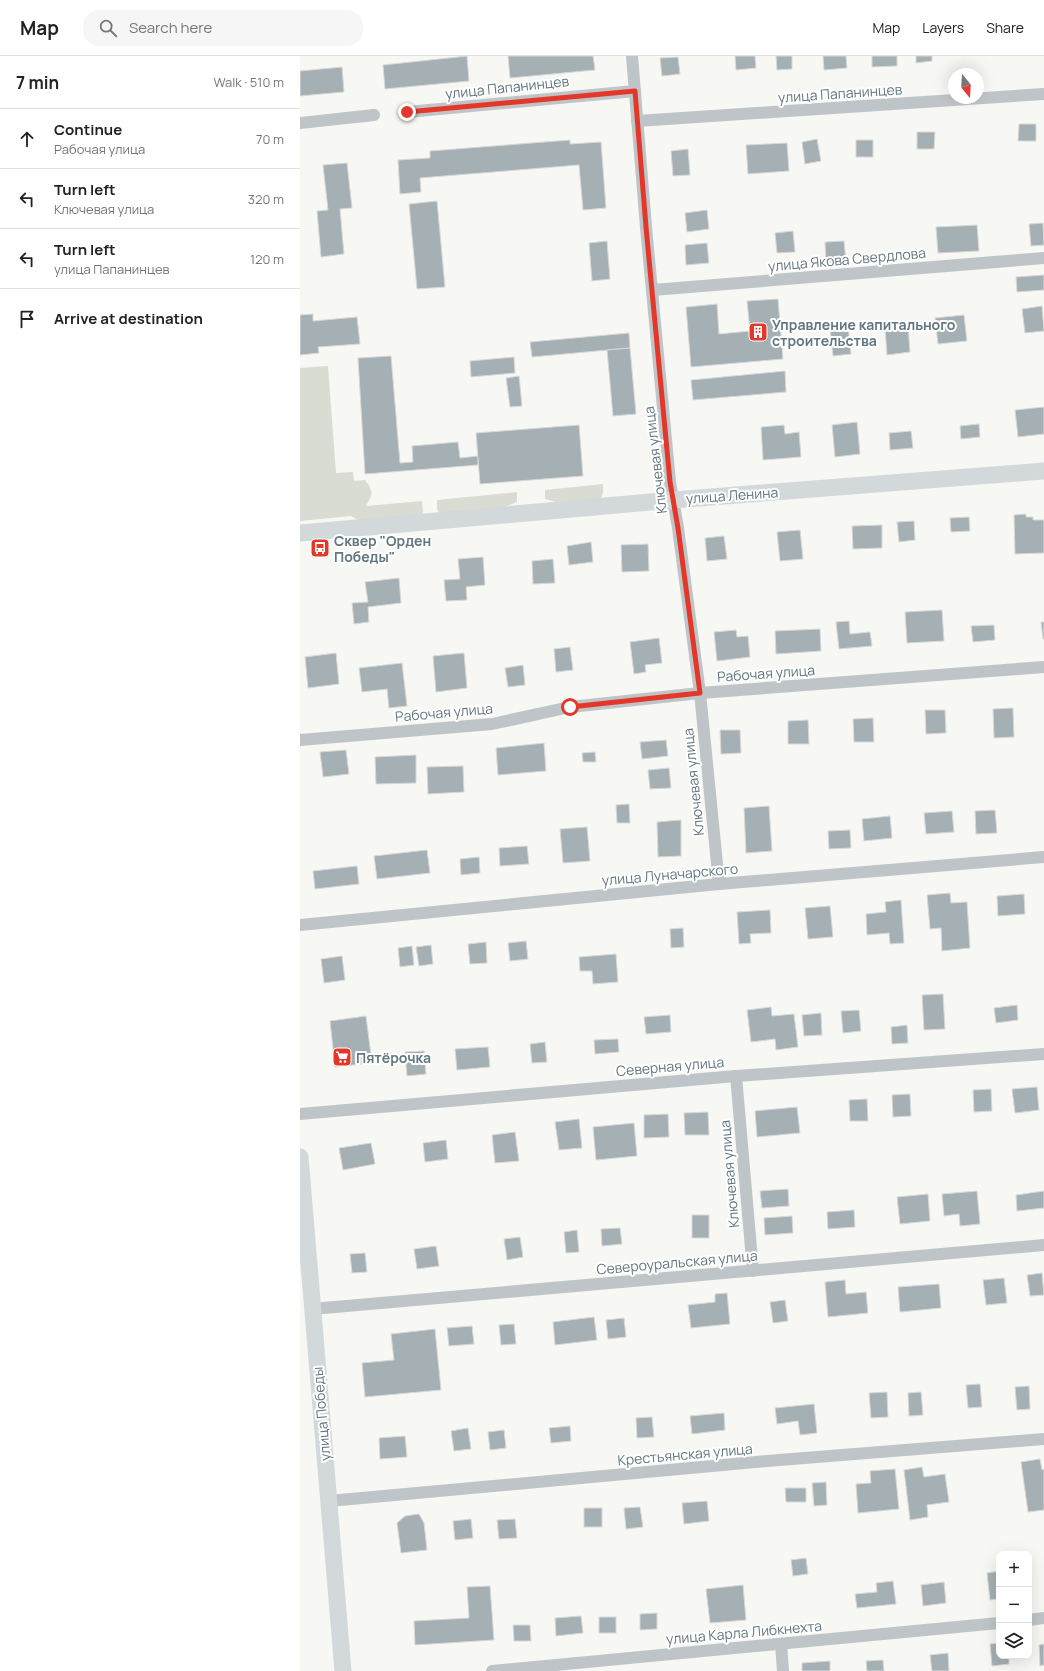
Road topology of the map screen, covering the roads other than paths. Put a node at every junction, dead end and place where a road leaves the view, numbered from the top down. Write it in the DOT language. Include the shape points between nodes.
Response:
graph roads {
  1 [pos="632,56"];
  2 [pos="635,91"];
  3 [pos="1044,94"];
  4 [pos="407,112"];
  5 [pos="374,115"];
  6 [pos="638,121"];
  7 [pos="300,123"];
  8 [pos="1044,258"];
  9 [pos="653,290"];
  10 [pos="1044,471"];
  11 [pos="673,500"];
  12 [pos="300,533"];
  13 [pos="1044,667"];
  14 [pos="700,693"];
  15 [pos="300,740"];
  16 [pos="1044,857"];
  17 [pos="719,884"];
  18 [pos="300,925"];
  19 [pos="1044,1054"];
  20 [pos="736,1076"];
  21 [pos="300,1114"];
  22 [pos="300,1157"];
  23 [pos="1044,1245"];
  24 [pos="753,1270"];
  25 [pos="312,1309"];
  26 [pos="1044,1439"];
  27 [pos="329,1501"];
  28 [pos="1044,1618"];
  29 [pos="1032,1620"];
  30 [pos="996,1623"];
  31 [pos="781,1644"];
  32 [pos="343,1671"];
  33 [pos="492,1671"];
  34 [pos="783,1671"];
  1 -- 2 [label="street, Ключевая улица"];
  2 -- 4 [label="street, улица Папанинцев"];
  2 -- 6 [label="street, Ключевая улица"];
  3 -- 6 [label="street, улица Папанинцев"];
  5 -- 7 [label="street"];
  6 -- 9 [label="street, Ключевая улица"];
  8 -- 9 [label="street, улица Якова Свердлова"];
  9 -- 11 [label="street, Ключевая улица"];
  10 -- 11 [label="main road, улица Ленина"];
  11 -- 12 [label="main road, улица Ленина"];
  11 -- 14 [label="street, Ключевая улица"];
  13 -- 14 [label="street, Рабочая улица"];
  14 -- 15 [label="street, Рабочая улица" via="570,707 492,724"];
  14 -- 17 [label="street, Ключевая улица"];
  16 -- 17 [label="street, улица Луначарского"];
  17 -- 18 [label="street, улица Луначарского"];
  19 -- 20 [label="street, Северная улица"];
  20 -- 21 [label="street, Северная улица"];
  20 -- 24 [label="street, Ключевая улица"];
  22 -- 25 [label="main road, улица Победы"];
  23 -- 24 [label="street, Североуральская улица"];
  24 -- 25 [label="street, Североуральская улица"];
  25 -- 27 [label="main road, улица Победы"];
  26 -- 27 [label="street, Крестьянская улица"];
  27 -- 32 [label="main road, улица Победы"];
  28 -- 29 [label="street"];
  30 -- 31 [label="street, улица Карла Либкнехта"];
  31 -- 33 [label="street, улица Карла Либкнехта"];
  31 -- 34 [label="street"];
}
